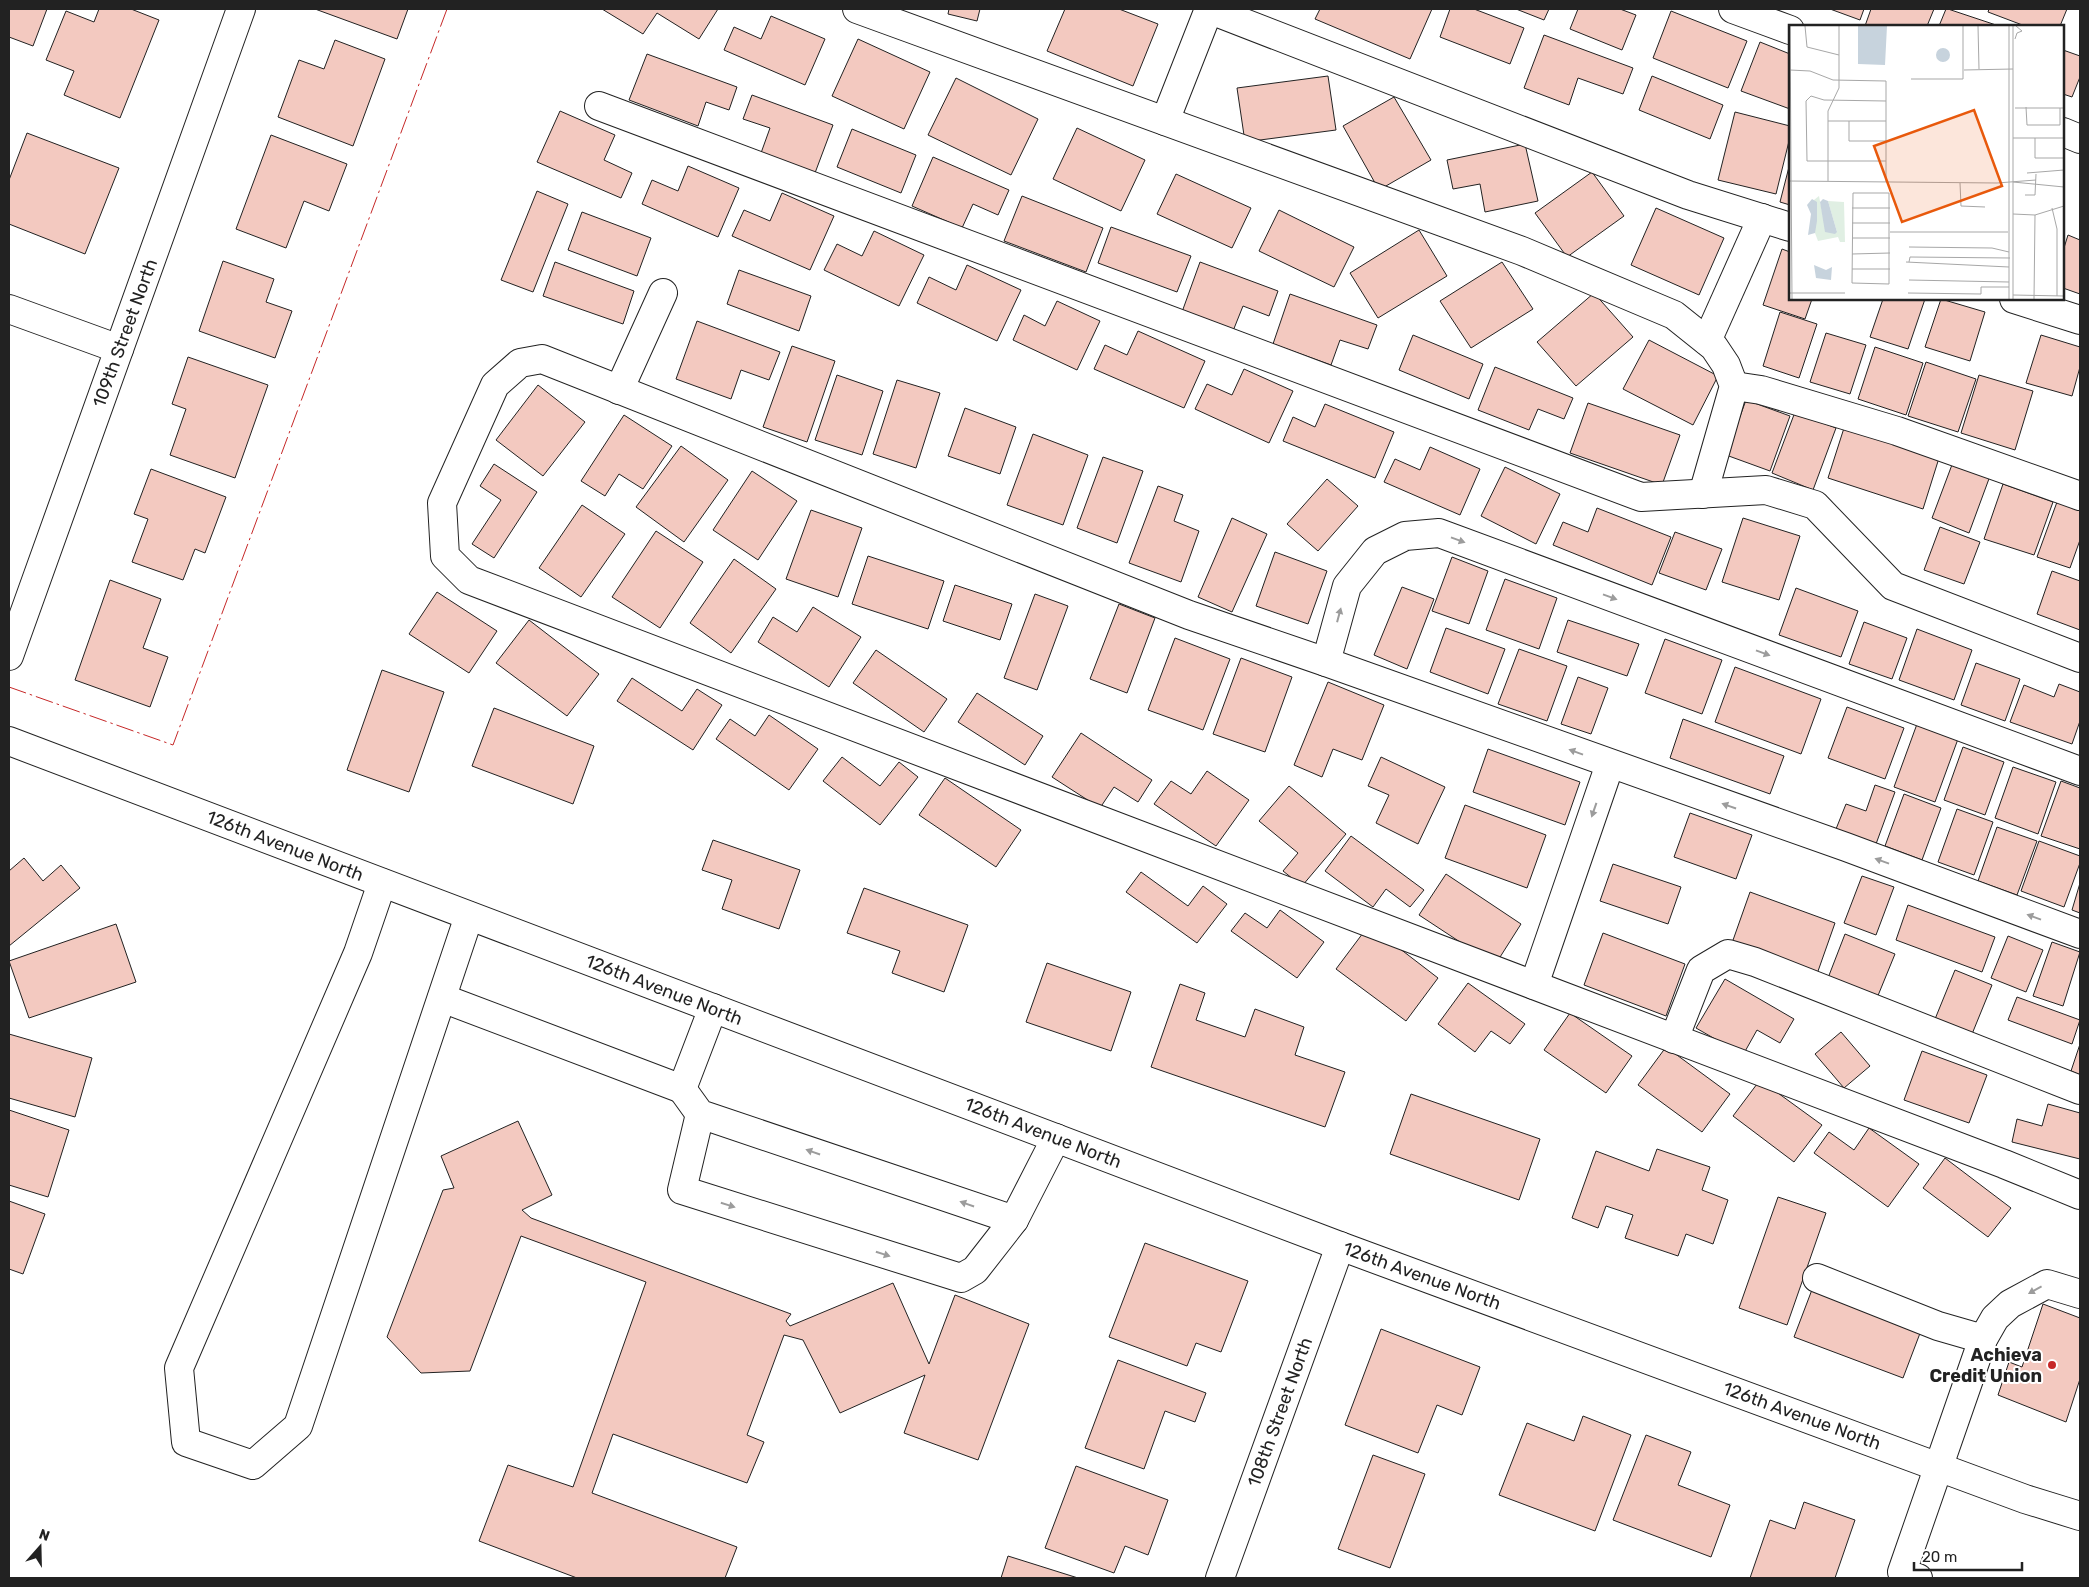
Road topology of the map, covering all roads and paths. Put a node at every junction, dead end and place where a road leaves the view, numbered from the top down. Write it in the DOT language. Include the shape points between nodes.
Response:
graph roads {
  1 [pos="240,9"];
  2 [pos="857,9"];
  3 [pos="1208,9"];
  4 [pos="1733,9"];
  5 [pos="1789,30"];
  6 [pos="599,106"];
  7 [pos="1165,121"];
  8 [pos="2064,132"];
  9 [pos="2080,138"];
  10 [pos="1762,218"];
  11 [pos="1789,227"];
  12 [pos="663,293"];
  13 [pos="2017,300"];
  14 [pos="9,309"];
  15 [pos="2080,320"];
  16 [pos="1707,341"];
  17 [pos="119,349"];
  18 [pos="1734,386"];
  19 [pos="619,390"];
  20 [pos="1703,494"];
  21 [pos="2080,496"];
  22 [pos="9,656"];
  23 [pos="2080,658"];
  24 [pos="1326,662"];
  25 [pos="9,741"];
  26 [pos="1610,764"];
  27 [pos="2080,771"];
  28 [pos="382,883"];
  29 [pos="469,916"];
  30 [pos="2080,934"];
  31 [pos="1534,985"];
  32 [pos="442,998"];
  33 [pos="713,1008"];
  34 [pos="1674,1039"];
  35 [pos="682,1089"];
  36 [pos="2080,1090"];
  37 [pos="700,1114"];
  38 [pos="1056,1138"];
  39 [pos="2080,1195"];
  40 [pos="1014,1220"];
  41 [pos="1340,1246"];
  42 [pos="1817,1278"];
  43 [pos="2080,1294"];
  44 [pos="1983,1339"];
  45 [pos="1938,1466"];
  46 [pos="2080,1516"];
  47 [pos="1220,1578"];
  48 [pos="1918,1578"];
  1 -- 17 [label="street, 109th Street North"];
  2 -- 7 [label="street"];
  3 -- 7 [label="street"];
  3 -- 10 [label="street" via="1688,195"];
  4 -- 5 [label="street"];
  6 -- 20 [label="street" via="1640,497"];
  7 -- 16 [label="street" via="1522,251 1674,315"];
  8 -- 9 [label="street"];
  10 -- 11 [label="street"];
  10 -- 16 [label="street"];
  12 -- 19 [label="street"];
  13 -- 15 [label="street"];
  14 -- 17 [label="street"];
  16 -- 18 [label="street" via="1726,365"];
  17 -- 22 [label="street, 109th Street North"];
  18 -- 20 [label="street"];
  18 -- 21 [label="street" via="1761,390 1897,431"];
  19 -- 24 [label="street" via="1188,615"];
  19 -- 31 [label="street" via="542,359 520,363 495,385 442,503 445,556 469,580"];
  20 -- 23 [label="street" via="1766,490 1815,505 1893,586"];
  26 -- 24 [label="street, one-way"];
  24 -- 27 [label="street, one-way" via="1347,586 1375,551 1405,536 1439,533"];
  25 -- 28 [label="street, 126th Avenue North"];
  30 -- 26 [label="street, one-way"];
  26 -- 31 [label="street, one-way"];
  28 -- 29 [label="street, 126th Avenue North"];
  28 -- 32 [label="street" via="358,953 178,1368 186,1442 253,1465 298,1426"];
  29 -- 32 [label="street"];
  29 -- 33 [label="street, 126th Avenue North"];
  31 -- 34 [label="street"];
  32 -- 35 [label="street"];
  33 -- 35 [label="street"];
  33 -- 38 [label="street, 126th Avenue North"];
  34 -- 36 [label="street" via="1701,970 1728,954"];
  34 -- 39 [label="street"];
  35 -- 37 [label="street"];
  40 -- 37 [label="street, one-way"];
  37 -- 40 [label="street, one-way" via="682,1190 961,1278 975,1270"];
  38 -- 40 [label="street"];
  38 -- 41 [label="street, 126th Avenue North"];
  41 -- 45 [label="street, 126th Avenue North"];
  41 -- 47 [label="street, 108th Street North"];
  42 -- 44 [label="street" via="1938,1326"];
  43 -- 44 [label="street, one-way" via="2047,1284 2010,1304 1995,1318"];
  44 -- 45 [label="street"];
  45 -- 46 [label="street, 126th Avenue North"];
  45 -- 48 [label="street" via="1902,1572"];
}
